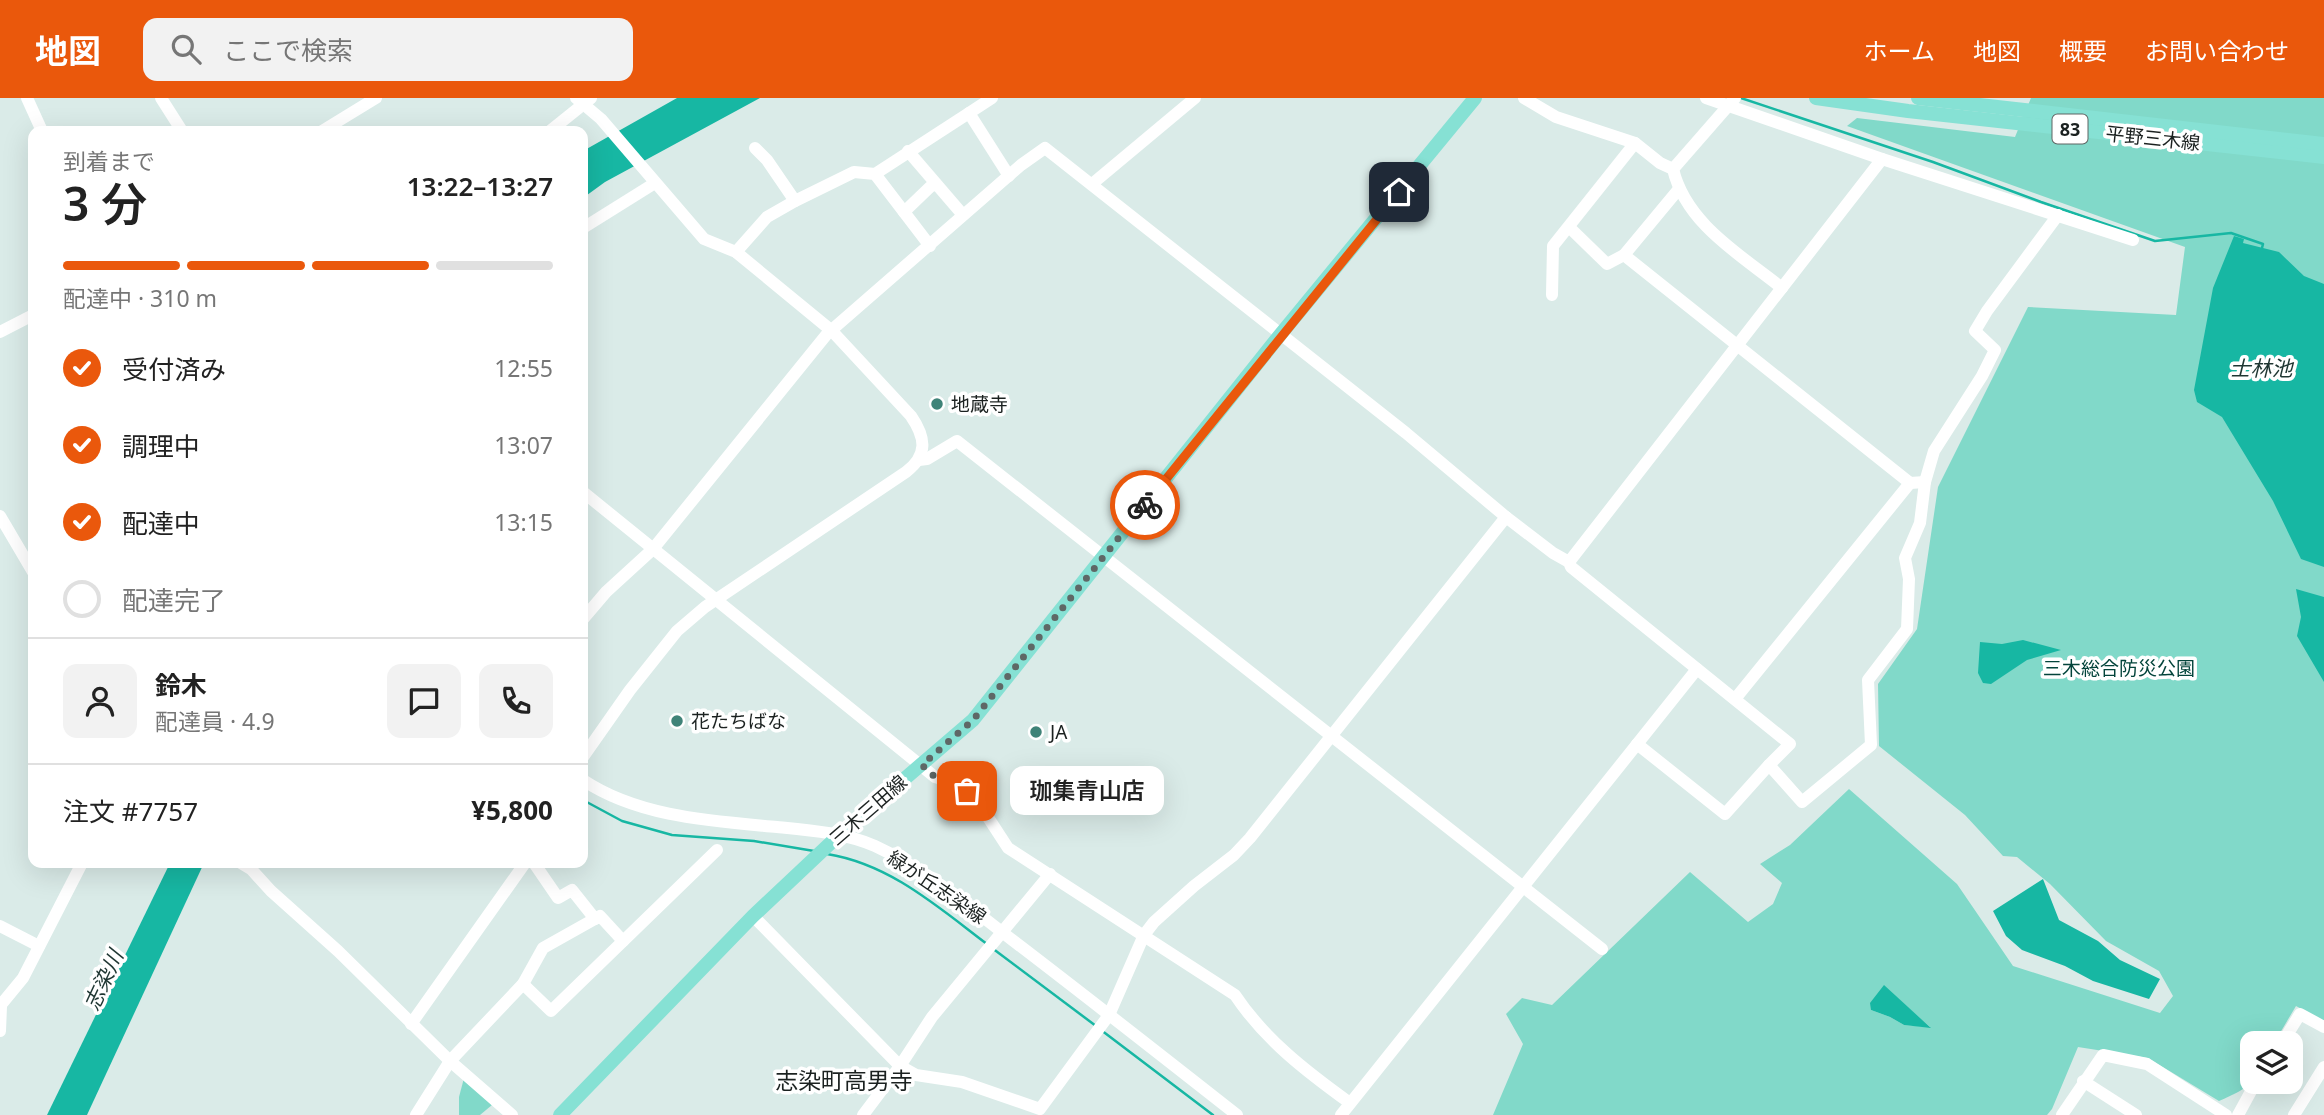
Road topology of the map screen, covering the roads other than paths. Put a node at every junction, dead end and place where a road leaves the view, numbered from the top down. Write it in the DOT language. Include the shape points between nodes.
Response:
graph roads {
  1 [pos="27,98"];
  2 [pos="161,98"];
  3 [pos="376,98"];
  4 [pos="992,98"];
  5 [pos="1195,98"];
  6 [pos="1475,98"];
  7 [pos="1524,98"];
  8 [pos="1706,98"];
  9 [pos="1816,98"];
  10 [pos="1918,98"];
  11 [pos="584,100"];
  12 [pos="1945,100"];
  13 [pos="1733,102"];
  14 [pos="969,113"];
  15 [pos="40,126"];
  16 [pos="179,126"];
  17 [pos="330,126"];
  18 [pos="555,126"];
  19 [pos="1635,143"];
  20 [pos="2324,144"];
  21 [pos="755,148"];
  22 [pos="908,151"];
  23 [pos="2324,157"];
  24 [pos="1882,159"];
  25 [pos="1673,169"];
  26 [pos="875,174"];
  27 [pos="1009,176"];
  28 [pos="655,183"];
  29 [pos="936,184"];
  30 [pos="1091,184"];
  31 [pos="1678,190"];
  32 [pos="794,201"];
  33 [pos="904,212"];
  34 [pos="963,215"];
  35 [pos="2058,215"];
  36 [pos="588,225"];
  37 [pos="1570,228"];
  38 [pos="2133,240"];
  39 [pos="930,246"];
  40 [pos="736,252"];
  41 [pos="1623,256"];
  42 [pos="1783,288"];
  43 [pos="1552,295"];
  44 [pos="28,318"];
  45 [pos="832,331"];
  46 [pos="0,332"];
  47 [pos="1280,335"];
  48 [pos="1737,346"];
  49 [pos="919,460"];
  50 [pos="1925,482"];
  51 [pos="1910,483"];
  52 [pos="588,496"];
  53 [pos="0,516"];
  54 [pos="1506,517"];
  55 [pos="653,549"];
  56 [pos="1105,556"];
  57 [pos="1569,562"];
  58 [pos="28,564"];
  59 [pos="718,600"];
  60 [pos="588,613"];
  61 [pos="1697,669"];
  62 [pos="1735,699"];
  63 [pos="1331,735"];
  64 [pos="1637,744"];
  65 [pos="588,750"];
  66 [pos="922,765"];
  67 [pos="1769,765"];
  68 [pos="588,784"];
  69 [pos="838,836"];
  70 [pos="718,849"];
  71 [pos="79,868"];
  72 [pos="249,868"];
  73 [pos="521,868"];
  74 [pos="537,868"];
  75 [pos="1050,874"];
  76 [pos="1523,887"];
  77 [pos="753,916"];
  78 [pos="595,919"];
  79 [pos="0,926"];
  80 [pos="1001,932"];
  81 [pos="1143,935"];
  82 [pos="623,941"];
  83 [pos="39,946"];
  84 [pos="1602,949"];
  85 [pos="523,984"];
  86 [pos="1,1006"];
  87 [pos="1109,1015"];
  88 [pos="411,1024"];
  89 [pos="2324,1027"];
  90 [pos="0,1031"];
  91 [pos="2289,1031"];
  92 [pos="450,1061"];
  93 [pos="900,1066"];
  94 [pos="2324,1067"];
  95 [pos="2083,1081"];
  96 [pos="2249,1094"];
  97 [pos="1350,1104"];
  98 [pos="416,1115"];
  99 [pos="512,1115"];
  100 [pos="560,1115"];
  101 [pos="863,1115"];
  102 [pos="1237,1115"];
  103 [pos="1341,1115"];
  104 [pos="2062,1115"];
  105 [pos="2136,1115"];
  106 [pos="2226,1115"];
  107 [pos="2238,1115"];
  108 [pos="2294,1115"];
  1 -- 15 [label="street"];
  2 -- 16 [label="street"];
  3 -- 17 [label="street"];
  4 -- 14 [label="street"];
  5 -- 30 [label="street"];
  6 -- 47 [label="main road, 三木三田線"];
  7 -- 19 [label="street" via="1556,117"];
  8 -- 13 [label="street"];
  9 -- 23 [label="main road, 平野三木線 / 83"];
  10 -- 12 [label="main road, 平野三木線 / 83"];
  11 -- 18 [label="street"];
  11 -- 28 [label="street"];
  12 -- 20 [label="main road, 平野三木線 / 83"];
  13 -- 24 [label="street"];
  13 -- 25 [label="street"];
  14 -- 22 [label="street"];
  14 -- 27 [label="street"];
  19 -- 25 [label="street"];
  19 -- 37 [label="street"];
  21 -- 32 [label="street"];
  22 -- 26 [label="street"];
  22 -- 29 [label="street"];
  24 -- 35 [label="street"];
  24 -- 42 [label="street"];
  25 -- 31 [label="street"];
  26 -- 32 [label="street" via="854,172"];
  26 -- 33 [label="street"];
  27 -- 30 [label="street" via="1045,148"];
  27 -- 34 [label="street"];
  28 -- 36 [label="street"];
  28 -- 40 [label="street" via="705,239"];
  29 -- 33 [label="street"];
  29 -- 34 [label="street"];
  30 -- 47 [label="street"];
  31 -- 41 [label="street"];
  31 -- 42 [label="street" via="1701,223"];
  32 -- 40 [label="street" via="767,217"];
  33 -- 39 [label="street"];
  34 -- 39 [label="street"];
  35 -- 38 [label="street"];
  35 -- 50 [label="street" via="1975,331 1995,350 1934,450"];
  37 -- 41 [label="street" via="1607,264"];
  37 -- 43 [label="street" via="1553,246"];
  39 -- 45 [label="street"];
  40 -- 45 [label="street"];
  41 -- 48 [label="street"];
  42 -- 48 [label="street"];
  44 -- 46 [label="street"];
  45 -- 49 [label="street" via="911,416 921,431"];
  45 -- 55 [label="street"];
  47 -- 54 [label="street"];
  47 -- 56 [label="main road, 三木三田線"];
  48 -- 51 [label="street"];
  48 -- 57 [label="street"];
  49 -- 56 [label="street" via="957,441"];
  49 -- 59 [label="street"];
  50 -- 51 [label="street"];
  50 -- 67 [label="street" via="1920,523 1905,558 1907,629 1868,680 1871,745 1802,802"];
  51 -- 62 [label="street"];
  52 -- 55 [label="street"];
  53 -- 58 [label="street"];
  54 -- 57 [label="street"];
  54 -- 63 [label="street"];
  55 -- 59 [label="street"];
  55 -- 60 [label="street"];
  56 -- 63 [label="street"];
  56 -- 66 [label="main road, 三木三田線" via="973,720"];
  57 -- 61 [label="street"];
  59 -- 65 [label="street" via="677,631"];
  59 -- 66 [label="street"];
  61 -- 62 [label="street"];
  61 -- 64 [label="street"];
  62 -- 67 [label="street" via="1790,744"];
  63 -- 76 [label="street"];
  63 -- 81 [label="street" via="1250,838"];
  64 -- 67 [label="street" via="1726,814"];
  64 -- 76 [label="street"];
  66 -- 69 [label="main road, 三木三田線"];
  66 -- 75 [label="street" via="935,777 967,791 1008,848"];
  68 -- 69 [label="street, 緑が丘志染線" via="633,804 704,820"];
  69 -- 77 [label="main road, 三木三田線"];
  69 -- 80 [label="street, 緑が丘志染線" via="874,845 921,872"];
  70 -- 82 [label="street"];
  71 -- 83 [label="street"];
  72 -- 88 [label="street"];
  73 -- 88 [label="street"];
  74 -- 78 [label="street" via="558,898 572,890"];
  75 -- 80 [label="street"];
  75 -- 81 [label="street"];
  76 -- 84 [label="street"];
  76 -- 97 [label="street"];
  77 -- 93 [label="street"];
  77 -- 100 [label="main road, 三木三田線"];
  78 -- 82 [label="street" via="600,916"];
  78 -- 85 [label="street" via="543,948"];
  79 -- 83 [label="street"];
  80 -- 87 [label="street, 緑が丘志染線"];
  80 -- 93 [label="street" via="932,1017"];
  81 -- 87 [label="street"];
  81 -- 97 [label="street" via="1235,995 1253,1021 1296,1064"];
  82 -- 85 [label="street" via="551,1011"];
  83 -- 86 [label="street" via="23,978"];
  85 -- 92 [label="street"];
  86 -- 90 [label="street"];
  87 -- 93 [label="street" via="1040,1109 962,1082 916,1075"];
  87 -- 102 [label="street, 緑が丘志染線"];
  88 -- 92 [label="street"];
  89 -- 91 [label="street" via="2300,1014"];
  92 -- 98 [label="street"];
  92 -- 99 [label="street"];
  93 -- 101 [label="street"];
  94 -- 108 [label="street"];
  95 -- 104 [label="street"];
  95 -- 105 [label="street"];
  95 -- 106 [label="street" via="2103,1055 2147,1064"];
  96 -- 107 [label="street"];
  97 -- 103 [label="street"];
}
